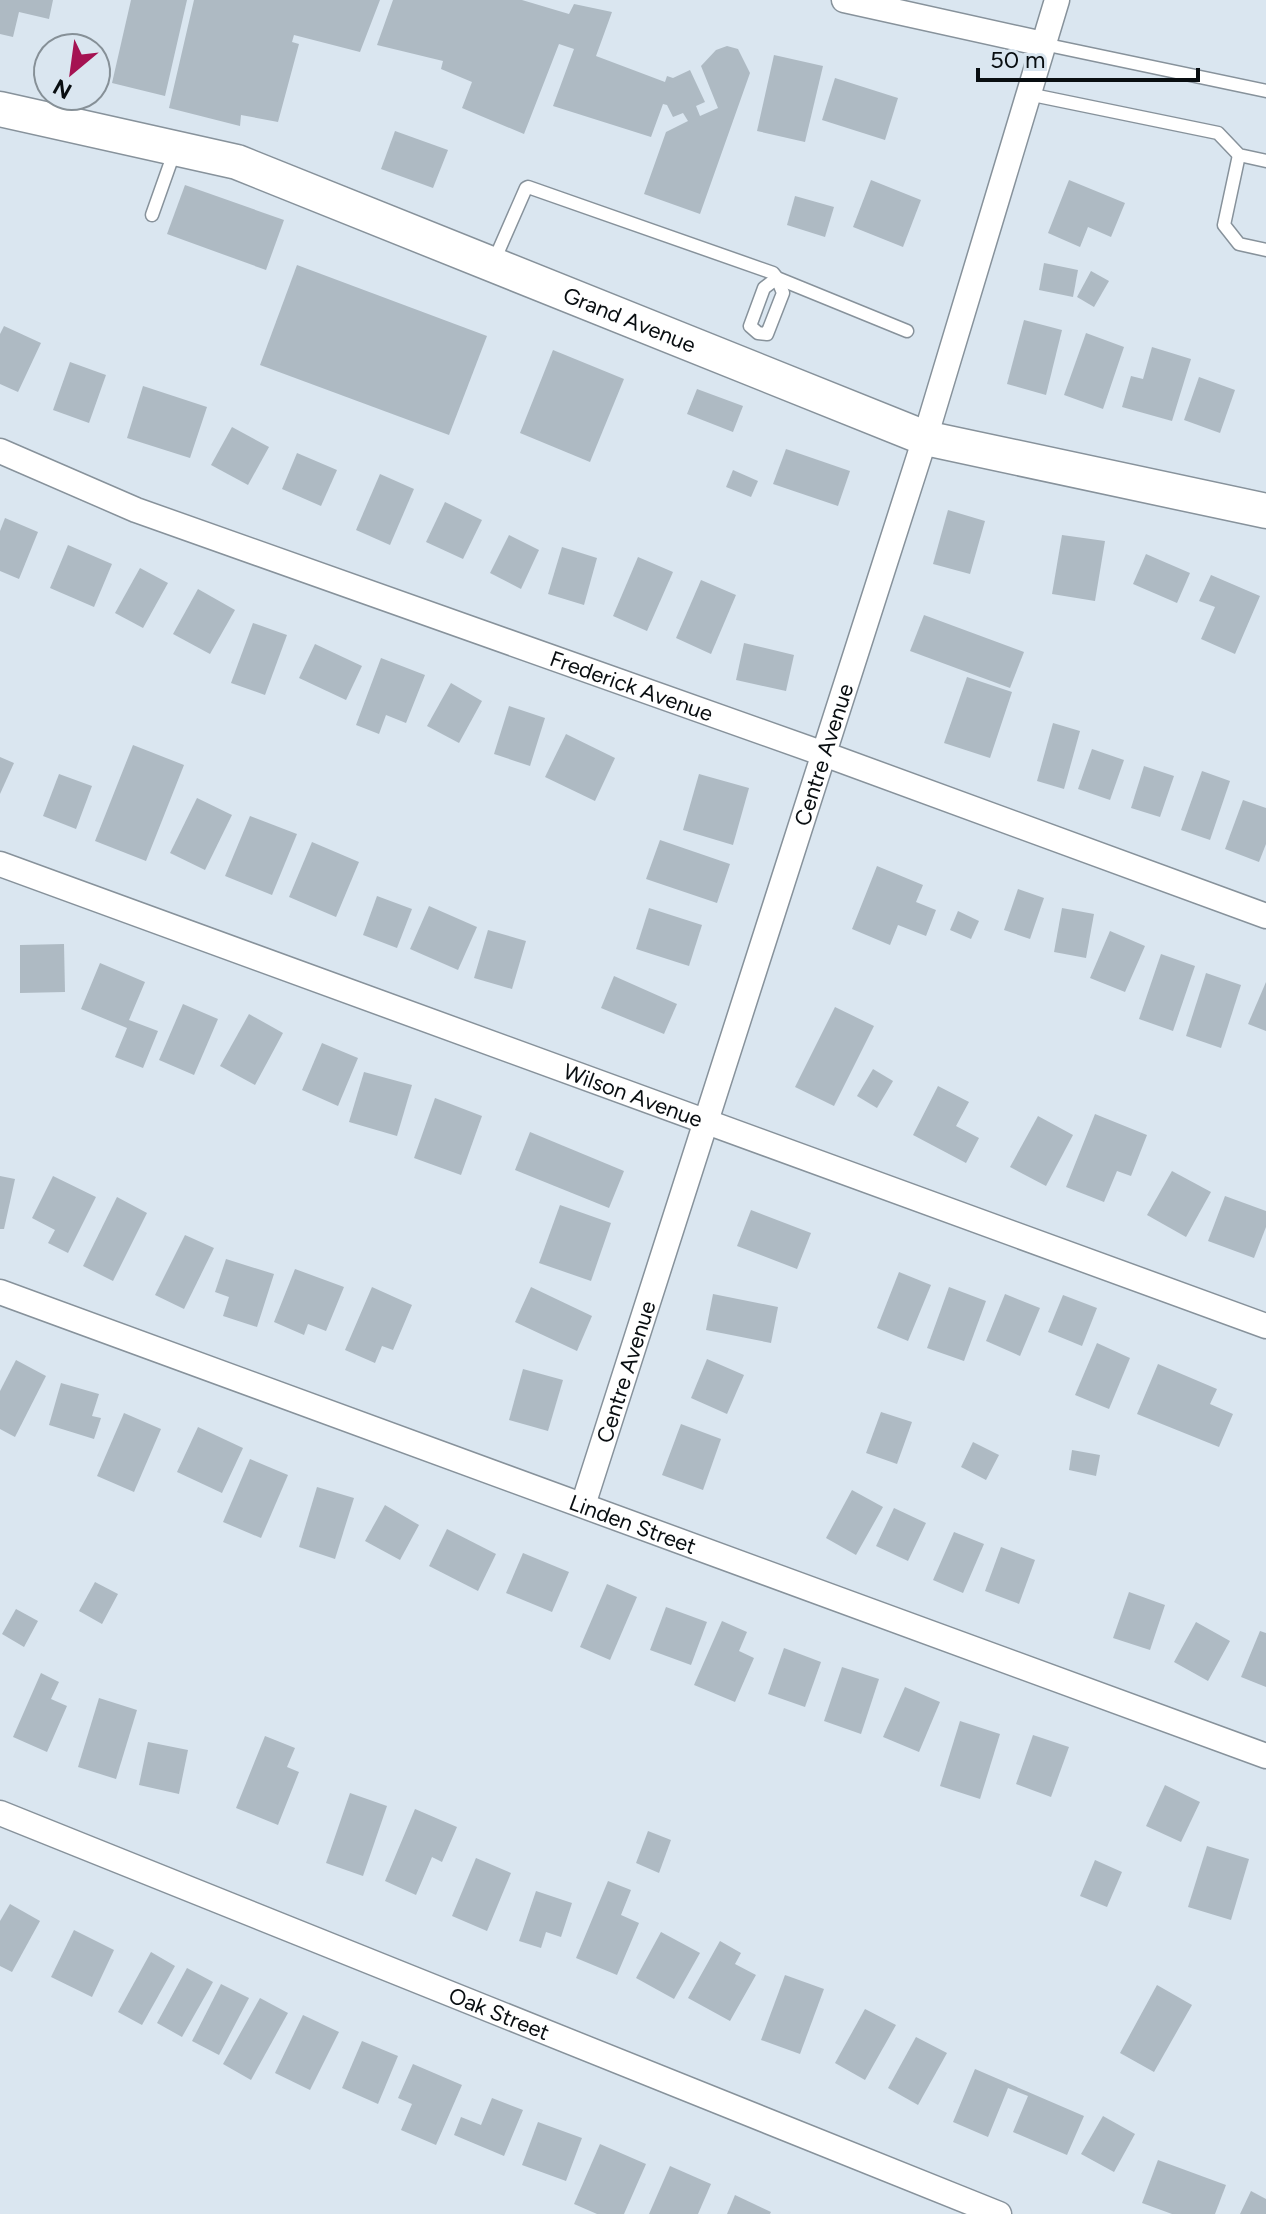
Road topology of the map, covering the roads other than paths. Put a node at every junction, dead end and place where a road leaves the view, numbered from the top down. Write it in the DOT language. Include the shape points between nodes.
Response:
graph roads {
  1 [pos="844,0"];
  2 [pos="1057,0"];
  3 [pos="1043,44"];
  4 [pos="1266,91"];
  5 [pos="1028,94"];
  6 [pos="0,109"];
  7 [pos="176,148"];
  8 [pos="1239,155"];
  9 [pos="1266,161"];
  10 [pos="152,215"];
  11 [pos="1266,250"];
  12 [pos="493,264"];
  13 [pos="777,278"];
  14 [pos="907,331"];
  15 [pos="751,349"];
  16 [pos="925,438"];
  17 [pos="0,451"];
  18 [pos="1266,511"];
  19 [pos="824,754"];
  20 [pos="0,864"];
  21 [pos="1266,916"];
  22 [pos="706,1122"];
  23 [pos="0,1292"];
  24 [pos="1266,1326"];
  25 [pos="583,1505"];
  26 [pos="1266,1756"];
  27 [pos="0,1813"];
  28 [pos="999,2214"];
  1 -- 3 [label="street"];
  2 -- 3 [label="street, Centre Avenue"];
  3 -- 4 [label="lane"];
  3 -- 5 [label="street, Centre Avenue"];
  5 -- 8 [label="lane" via="1218,133"];
  5 -- 16 [label="street, Centre Avenue"];
  6 -- 7 [label="street, Grand Avenue"];
  7 -- 10 [label="lane"];
  7 -- 12 [label="street, Grand Avenue" via="237,162"];
  8 -- 9 [label="lane"];
  8 -- 11 [label="lane" via="1224,225 1239,244"];
  12 -- 13 [label="lane" via="528,187"];
  12 -- 15 [label="street, Grand Avenue"];
  13 -- 14 [label="lane"];
  13 -- 15 [label="lane" via="764,288 750,326"];
  13 -- 15 [label="lane" via="783,293 767,334"];
  15 -- 16 [label="street, Grand Avenue"];
  16 -- 18 [label="street, Grand Avenue"];
  16 -- 19 [label="street, Centre Avenue"];
  17 -- 19 [label="street, Frederick Avenue" via="136,510"];
  19 -- 21 [label="street, Frederick Avenue"];
  19 -- 22 [label="street, Centre Avenue"];
  20 -- 22 [label="street, Wilson Avenue"];
  22 -- 24 [label="street, Wilson Avenue"];
  22 -- 25 [label="street, Centre Avenue"];
  23 -- 25 [label="street, Linden Street"];
  25 -- 26 [label="street, Linden Street"];
  27 -- 28 [label="street, Oak Street"];
}
